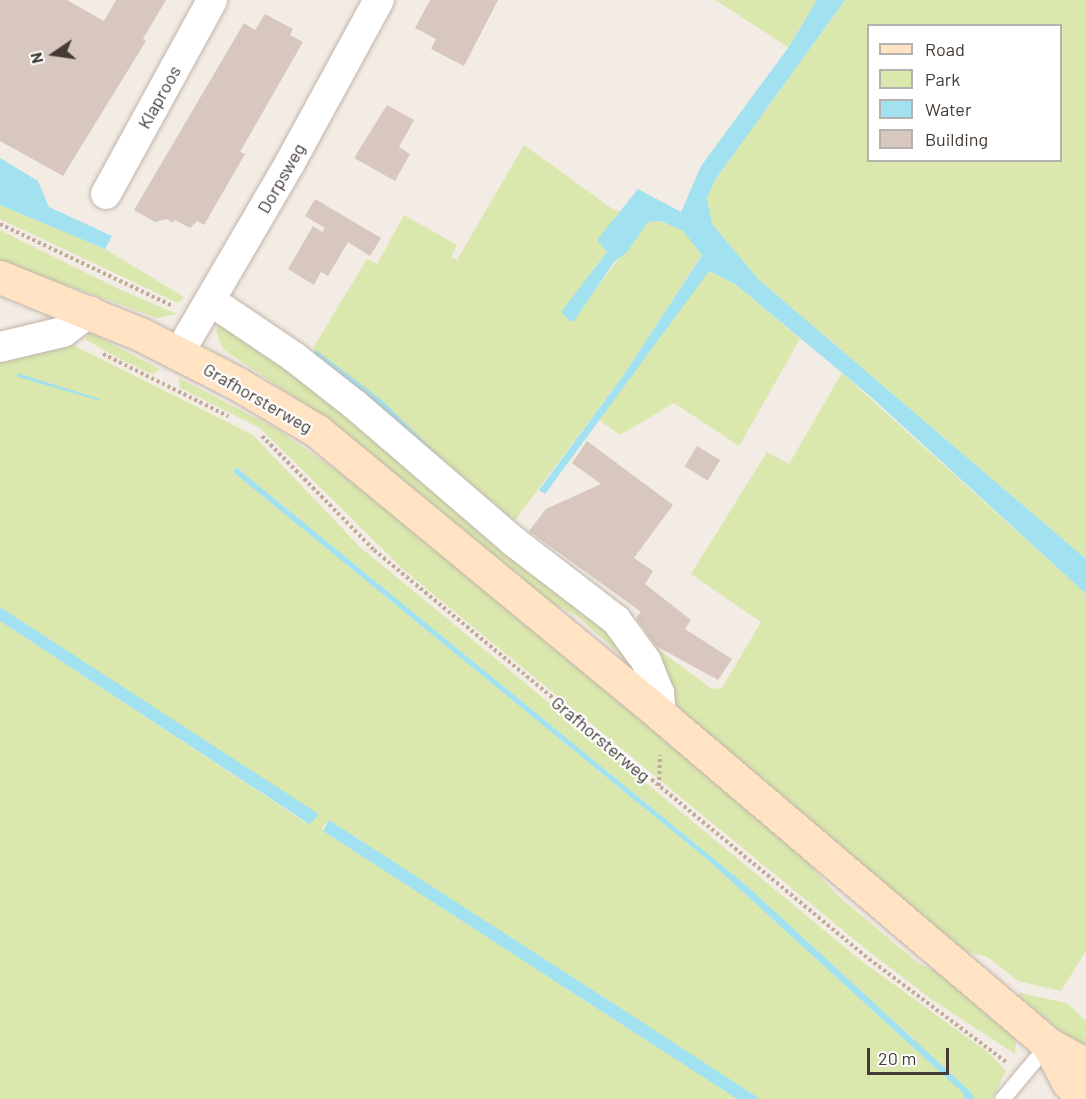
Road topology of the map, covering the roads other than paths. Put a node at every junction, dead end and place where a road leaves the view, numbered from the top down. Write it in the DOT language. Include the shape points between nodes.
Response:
graph roads {
  1 [pos="212,0"];
  2 [pos="373,2"];
  3 [pos="106,194"];
  4 [pos="0,277"];
  5 [pos="205,311"];
  6 [pos="90,312"];
  7 [pos="0,347"];
  8 [pos="179,353"];
  9 [pos="661,715"];
  10 [pos="1048,1044"];
  11 [pos="1086,1065"];
  12 [pos="1002,1099"];
  13 [pos="1085,1099"];
  1 -- 3 [label="street, Klaproos"];
  2 -- 5 [label="street, Dorpsweg"];
  4 -- 6 [label="main road, Grafhorsterweg"];
  5 -- 8 [label="street, Dorpsweg"];
  5 -- 9 [label="street" via="346,398 513,541 616,620 646,661 659,693"];
  6 -- 7 [label="street" via="63,332"];
  6 -- 8 [label="main road, Grafhorsterweg"];
  8 -- 9 [label="main road, Grafhorsterweg" via="316,431"];
  9 -- 10 [label="main road, Grafhorsterweg"];
  10 -- 11 [label="main road, Grafhorsterweg"];
  10 -- 12 [label="lane"];
  10 -- 13 [label="main road, Grafhorsterweg" via="1068,1082"];
}
